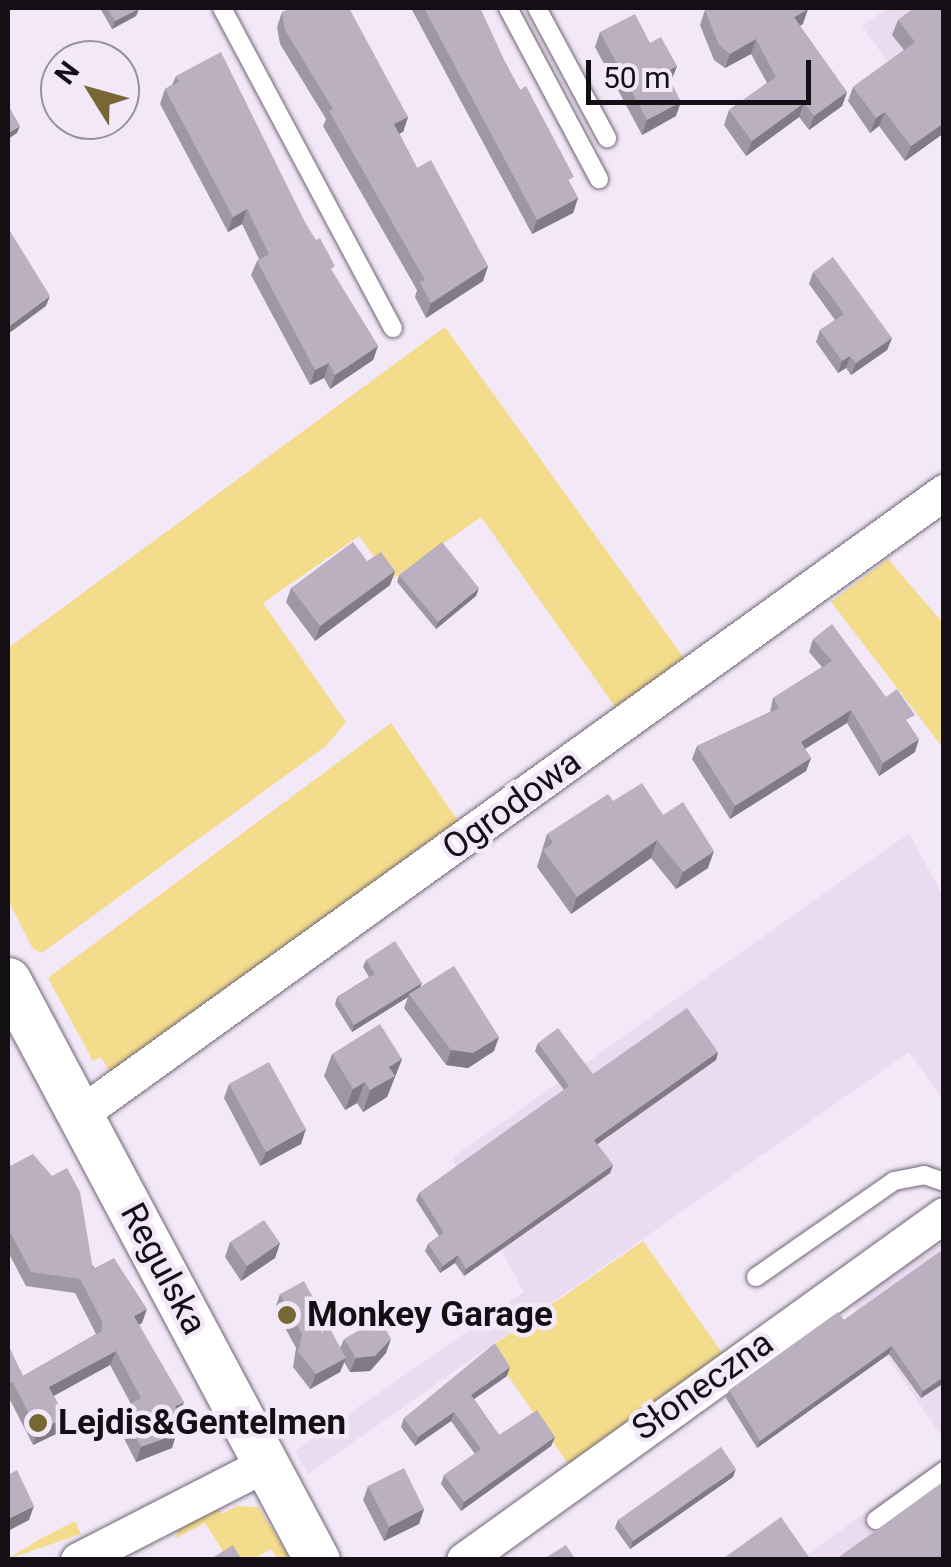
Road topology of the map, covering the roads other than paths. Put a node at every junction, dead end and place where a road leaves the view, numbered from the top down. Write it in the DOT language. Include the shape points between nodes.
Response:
graph roads {
  1 [pos="222,8"];
  2 [pos="508,8"];
  3 [pos="536,8"];
  4 [pos="607,138"];
  5 [pos="600,179"];
  6 [pos="393,328"];
  7 [pos="944,492"];
  8 [pos="8,980"];
  9 [pos="80,1114"];
  10 [pos="944,1182"];
  11 [pos="944,1216"];
  12 [pos="756,1277"];
  13 [pos="266,1464"];
  14 [pos="944,1471"];
  15 [pos="876,1520"];
  16 [pos="78,1560"];
  17 [pos="317,1560"];
  18 [pos="464,1560"];
  1 -- 6 [label="lane"];
  2 -- 5 [label="lane"];
  3 -- 4 [label="lane"];
  7 -- 9 [label="street, Ogrodowa"];
  8 -- 9 [label="street, Regulska"];
  9 -- 13 [label="street, Regulska"];
  10 -- 12 [label="lane" via="924,1175 894,1181"];
  11 -- 18 [label="street, Słoneczna"];
  13 -- 16 [label="street"];
  13 -- 17 [label="street, Regulska"];
  14 -- 15 [label="lane"];
}
